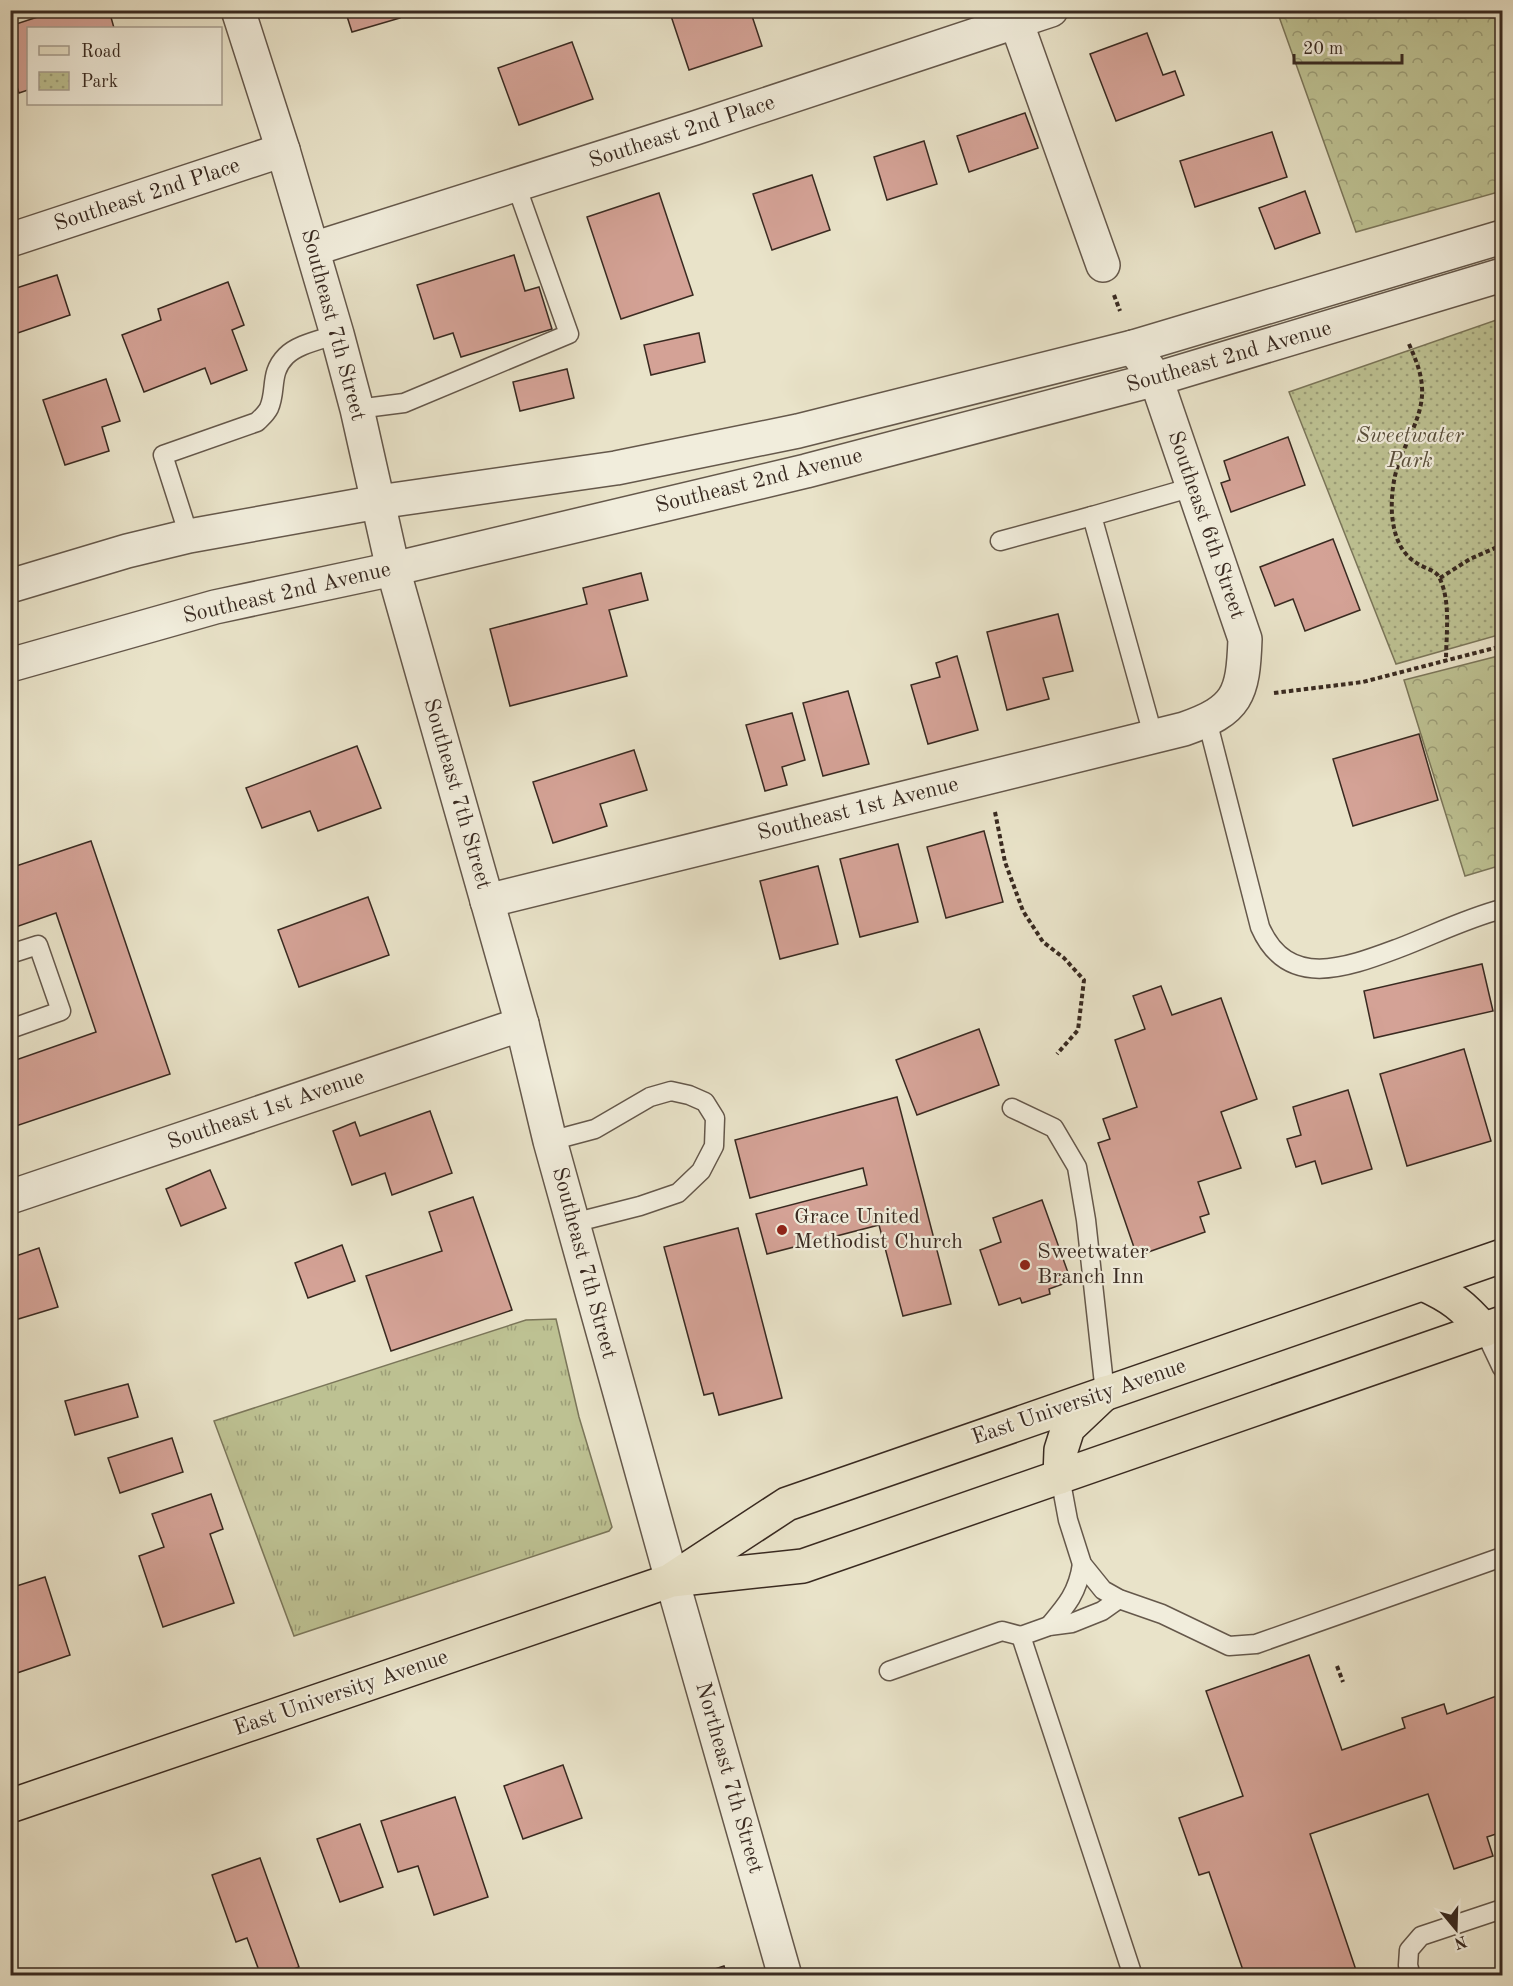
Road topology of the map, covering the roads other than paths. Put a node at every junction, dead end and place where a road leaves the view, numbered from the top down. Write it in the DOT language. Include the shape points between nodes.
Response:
graph roads {
  1 [pos="238,10"];
  2 [pos="1051,10"];
  3 [pos="1014,16"];
  4 [pos="284,150"];
  5 [pos="516,185"];
  6 [pos="1503,237"];
  7 [pos="10,240"];
  8 [pos="313,249"];
  9 [pos="1103,265"];
  10 [pos="1503,275"];
  11 [pos="337,334"];
  12 [pos="1133,347"];
  13 [pos="1156,379"];
  14 [pos="357,409"];
  15 [pos="1193,488"];
  16 [pos="378,502"];
  17 [pos="1092,516"];
  18 [pos="189,536"];
  19 [pos="1000,542"];
  20 [pos="393,569"];
  21 [pos="10,586"];
  22 [pos="10,665"];
  23 [pos="1223,708"];
  24 [pos="1153,735"];
  25 [pos="487,902"];
  26 [pos="1503,909"];
  27 [pos="10,954"];
  28 [pos="522,1024"];
  29 [pos="10,1029"];
  30 [pos="1012,1108"];
  31 [pos="550,1141"];
  32 [pos="10,1197"];
  33 [pos="573,1223"];
  34 [pos="1503,1256"];
  35 [pos="1423,1284"];
  36 [pos="1493,1327"];
  37 [pos="1503,1368"];
  38 [pos="1105,1393"];
  39 [pos="1060,1477"];
  40 [pos="1503,1557"];
  41 [pos="1082,1564"];
  42 [pos="672,1580"];
  43 [pos="1119,1599"];
  44 [pos="1049,1626"];
  45 [pos="1021,1636"];
  46 [pos="889,1671"];
  47 [pos="10,1806"];
  48 [pos="1503,1910"];
  49 [pos="785,1976"];
  50 [pos="1133,1976"];
  51 [pos="1411,1976"];
  1 -- 4 [label="street, Southeast 7th Street"];
  2 -- 3 [label="street, Southeast 2nd Place"];
  3 -- 5 [label="street, Southeast 2nd Place" via="695,128"];
  3 -- 9 [label="street"];
  4 -- 7 [label="street, Southeast 2nd Place"];
  4 -- 8 [label="street, Southeast 7th Street"];
  5 -- 8 [label="street, Southeast 2nd Place"];
  5 -- 14 [label="lane" via="569,334 404,403"];
  6 -- 12 [label="street, Southeast 2nd Avenue"];
  8 -- 11 [label="street, Southeast 7th Street"];
  10 -- 13 [label="street, Southeast 2nd Avenue"];
  11 -- 14 [label="street, Southeast 7th Street"];
  11 -- 18 [label="lane" via="286,355 274,377 270,406 257,422 163,455"];
  12 -- 13 [label="street, Southeast 6th Street"];
  12 -- 16 [label="street, Southeast 2nd Avenue" via="753,441 616,468"];
  13 -- 15 [label="street, Southeast 6th Street"];
  13 -- 20 [label="street, Southeast 2nd Avenue" via="806,471"];
  14 -- 16 [label="street, Southeast 7th Street"];
  15 -- 17 [label="lane"];
  15 -- 23 [label="street, Southeast 6th Street" via="1245,639 1244,670"];
  16 -- 18 [label="street, Southeast 2nd Avenue"];
  16 -- 20 [label="street, Southeast 7th Street"];
  17 -- 19 [label="lane"];
  17 -- 24 [label="lane"];
  18 -- 21 [label="street, Southeast 2nd Avenue"];
  20 -- 22 [label="street, Southeast 2nd Avenue" via="215,607"];
  20 -- 25 [label="street, Southeast 7th Street"];
  23 -- 24 [label="street, Southeast 1st Avenue" via="1184,729"];
  23 -- 26 [label="lane" via="1260,927 1267,943 1283,959 1303,967 1328,969 1357,964"];
  24 -- 25 [label="street, Southeast 1st Avenue"];
  25 -- 28 [label="street, Southeast 7th Street"];
  27 -- 29 [label="lane" via="38,945 61,1011"];
  28 -- 31 [label="street, Southeast 7th Street"];
  28 -- 32 [label="street, Southeast 1st Avenue"];
  30 -- 38 [label="lane" via="1054,1128 1077,1167"];
  31 -- 33 [label="street, Southeast 7th Street"];
  31 -- 33 [label="lane" via="595,1129 650,1097 671,1090 705,1102 715,1118 714,1146 701,1171 678,1193"];
  33 -- 42 [label="street, Southeast 7th Street"];
  34 -- 35 [label="main road, East University Avenue"];
  35 -- 36 [label="main road" via="1448,1295"];
  35 -- 38 [label="main road, East University Avenue"];
  36 -- 37 [label="lane"];
  36 -- 39 [label="main road, East University Avenue"];
  38 -- 39 [label="main road" via="1068,1428 1060,1450"];
  38 -- 42 [label="main road, East University Avenue" via="787,1504"];
  39 -- 41 [label="lane"];
  39 -- 42 [label="main road, East University Avenue" via="803,1566"];
  40 -- 43 [label="lane" via="1256,1644 1229,1646 1162,1614"];
  41 -- 43 [label="lane" via="1103,1590"];
  41 -- 44 [label="lane" via="1079,1583"];
  42 -- 47 [label="main road, East University Avenue"];
  42 -- 49 [label="street, Northeast 7th Street"];
  43 -- 44 [label="lane" via="1072,1623"];
  44 -- 45 [label="lane"];
  45 -- 46 [label="lane" via="1002,1631"];
  45 -- 50 [label="lane"];
  48 -- 51 [label="lane" via="1421,1936 1409,1950"];
}
